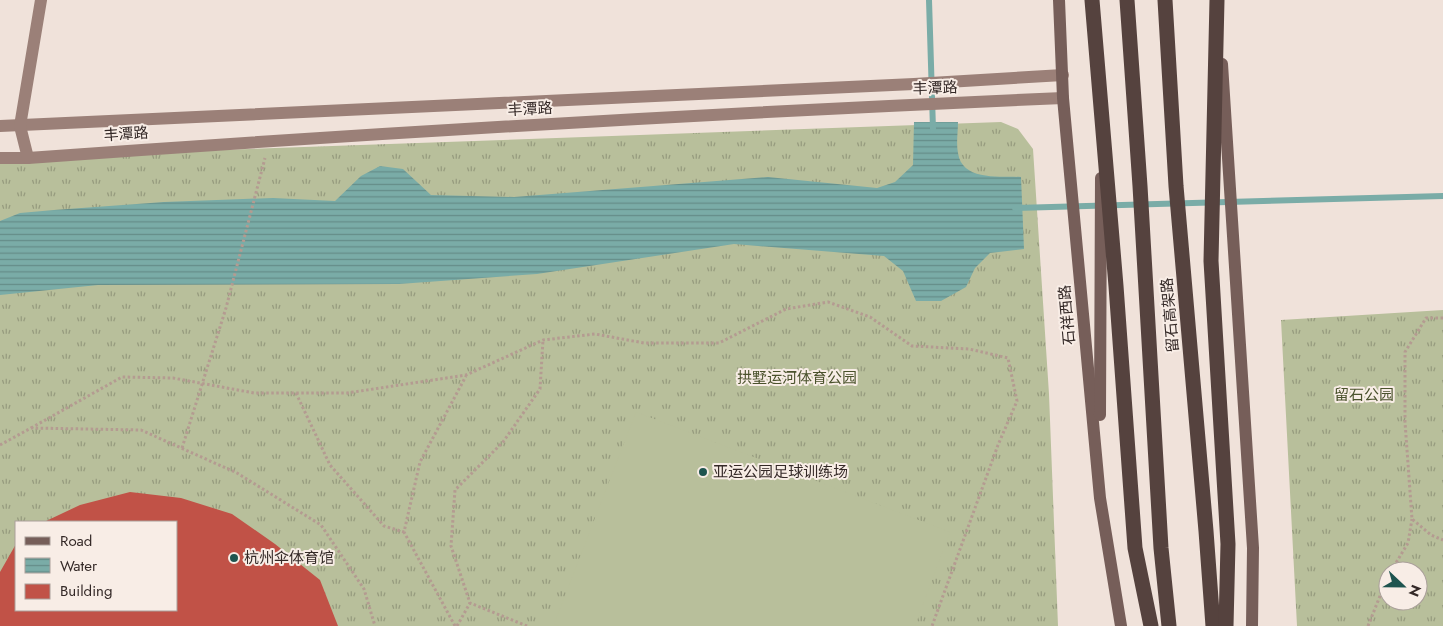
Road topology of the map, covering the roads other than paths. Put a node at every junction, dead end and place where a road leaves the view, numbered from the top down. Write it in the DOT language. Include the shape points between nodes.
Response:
graph roads {
  1 [pos="41,0"];
  2 [pos="1059,0"];
  3 [pos="1092,0"];
  4 [pos="1127,0"];
  5 [pos="1165,0"];
  6 [pos="1217,0"];
  7 [pos="1063,75"];
  8 [pos="1063,98"];
  9 [pos="0,126"];
  10 [pos="20,126"];
  11 [pos="0,158"];
  12 [pos="28,158"];
  13 [pos="1107,251"];
  14 [pos="1100,498"];
  15 [pos="1121,626"];
  16 [pos="1151,626"];
  17 [pos="1169,626"];
  18 [pos="1213,626"];
  19 [pos="1226,626"];
  20 [pos="1252,626"];
  1 -- 10 [label="main road"];
  2 -- 7 [label="main road, 石祥西路"];
  3 -- 13 [label="highway" via="1102,114"];
  4 -- 17 [label="highway, 留石高架路" via="1161,548"];
  5 -- 18 [label="highway, 留石高架路" via="1176,186"];
  6 -- 19 [label="highway" via="1211,247 1228,544"];
  6 -- 20 [label="main road" via="1253,548"];
  7 -- 8 [label="main road, 石祥西路"];
  7 -- 10 [label="main road, 丰潭路"];
  8 -- 12 [label="main road, 丰潭路" via="269,140"];
  8 -- 14 [label="main road, 石祥西路"];
  9 -- 10 [label="main road, 丰潭路"];
  10 -- 12 [label="main road"];
  11 -- 12 [label="main road, 丰潭路"];
  13 -- 14 [label="main road"];
  13 -- 16 [label="highway" via="1135,548"];
  14 -- 15 [label="main road, 石祥西路"];
}
